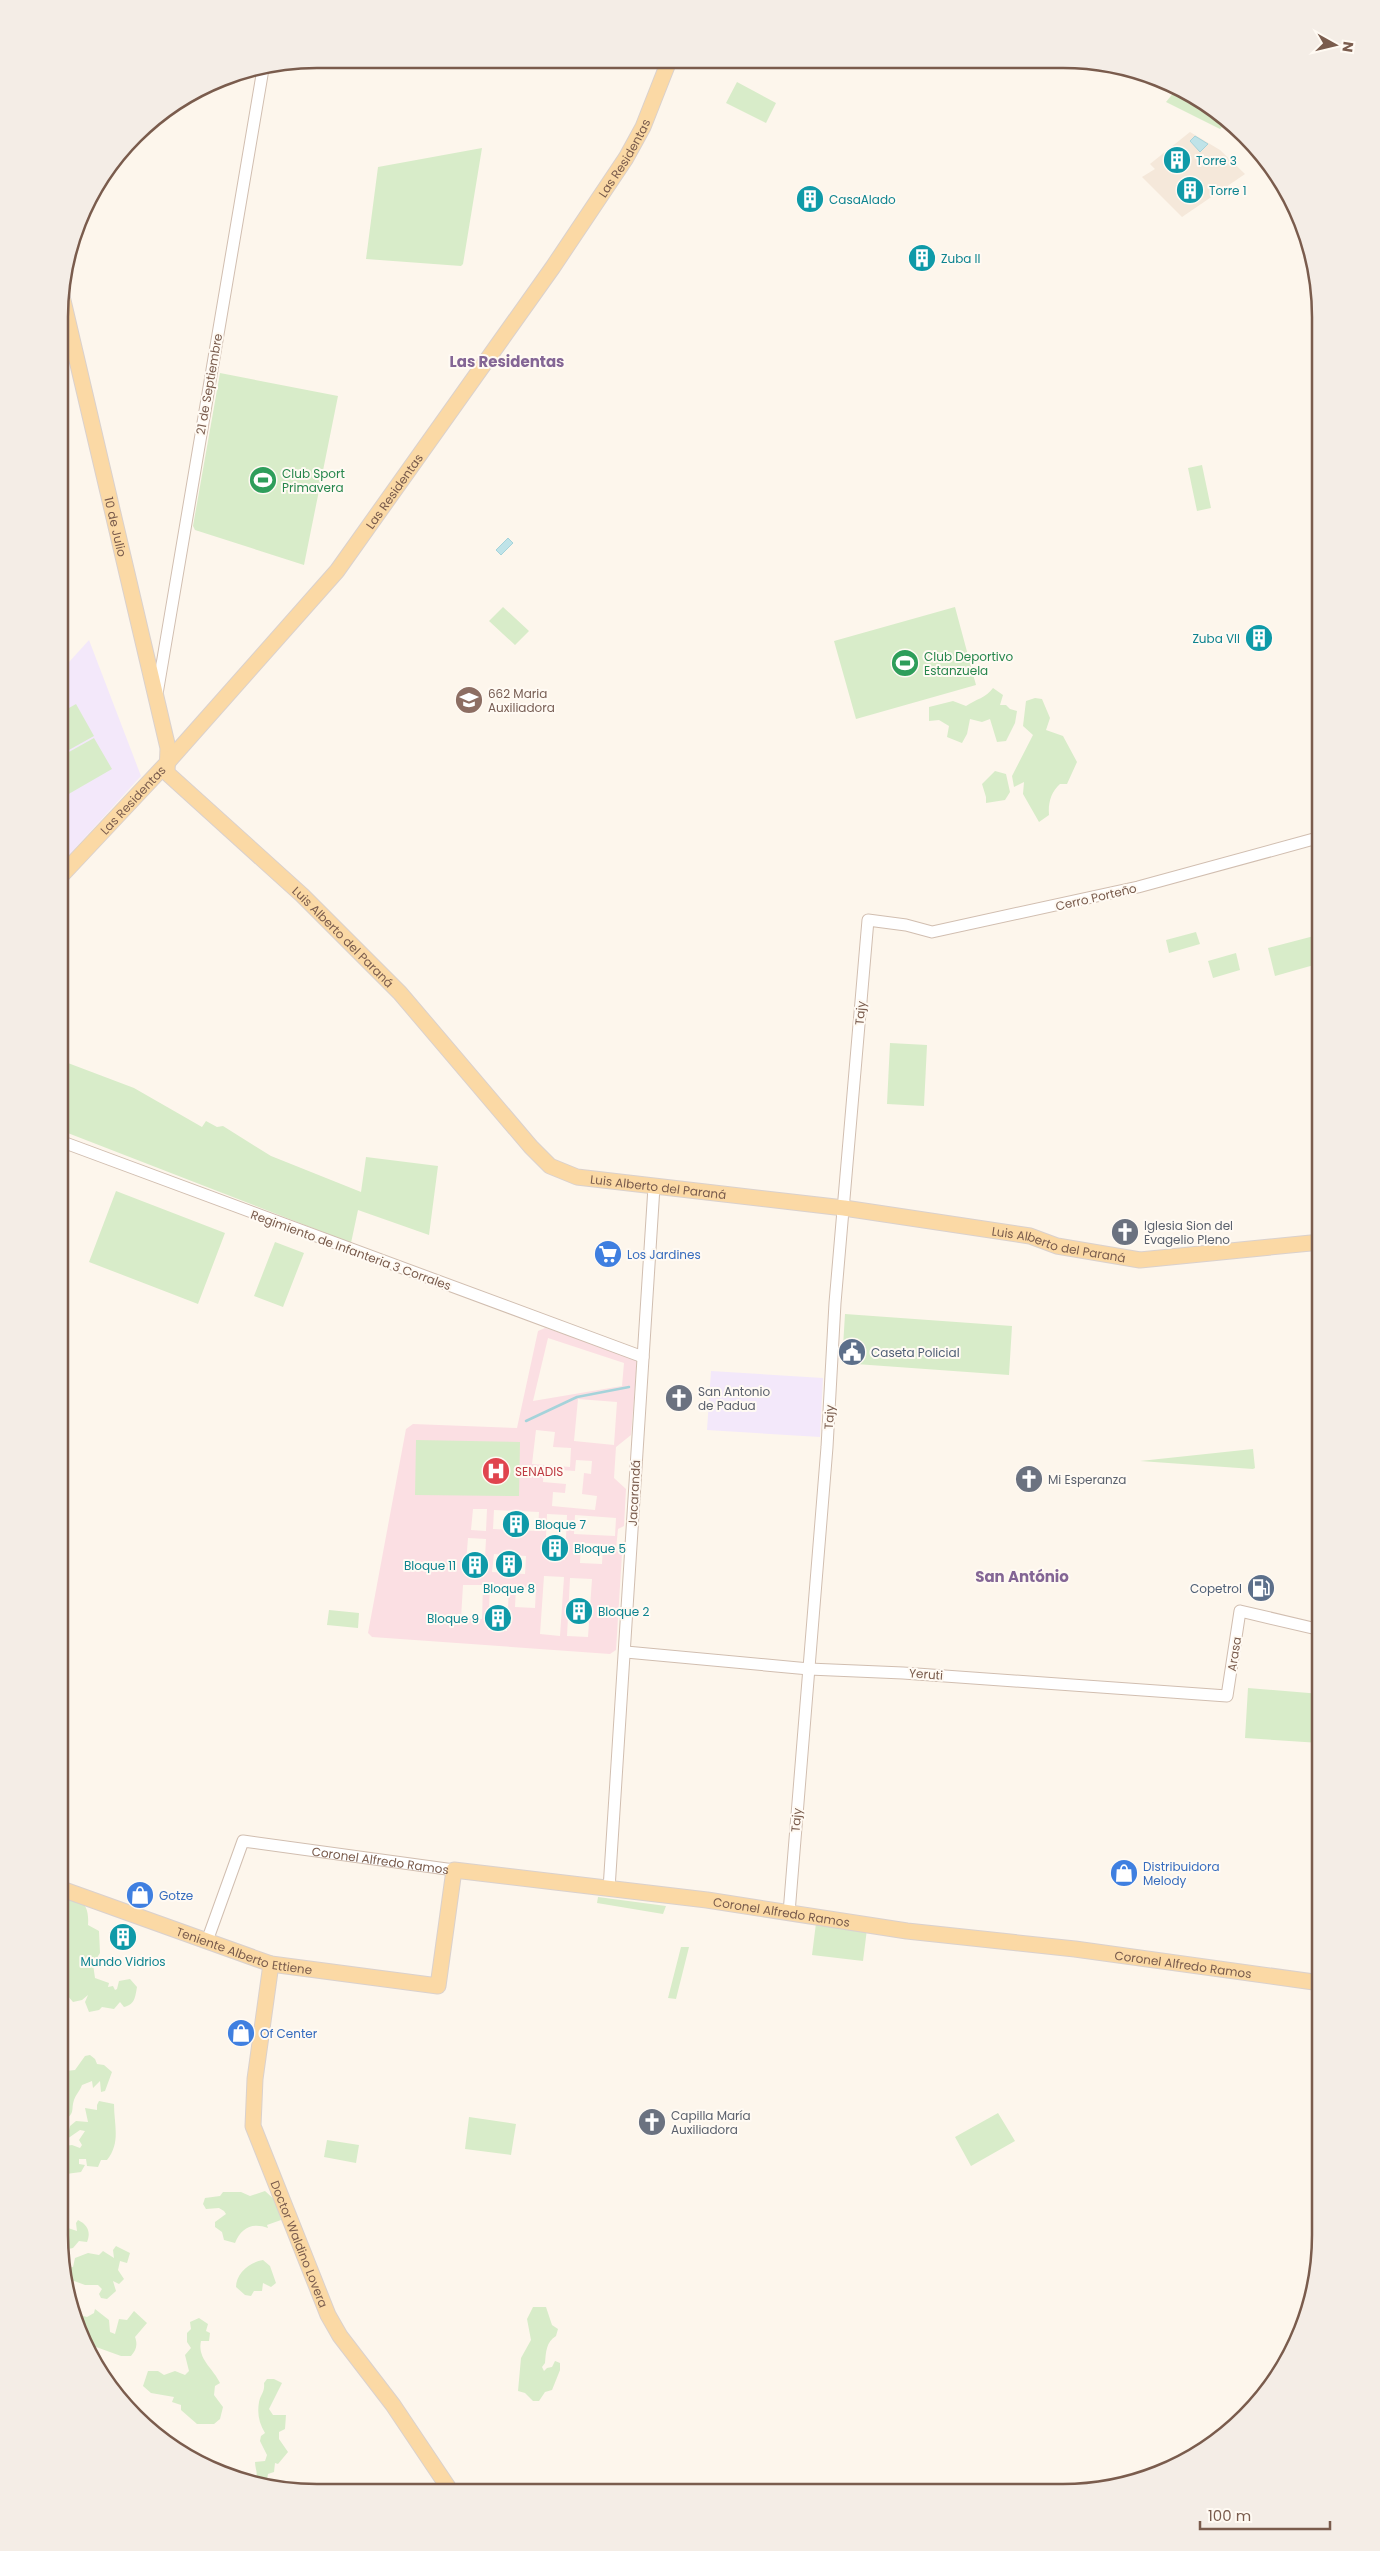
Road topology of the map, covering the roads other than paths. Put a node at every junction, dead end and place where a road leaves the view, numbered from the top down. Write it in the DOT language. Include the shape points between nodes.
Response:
graph roads {
  1 [pos="666,68"];
  2 [pos="262,73"];
  3 [pos="68,322"];
  4 [pos="156,699"];
  5 [pos="167,762"];
  6 [pos="1312,839"];
  7 [pos="68,868"];
  8 [pos="868,920"];
  9 [pos="68,1144"];
  10 [pos="654,1187"];
  11 [pos="844,1208"];
  12 [pos="1312,1243"];
  13 [pos="642,1357"];
  14 [pos="1312,1628"];
  15 [pos="626,1652"];
  16 [pos="809,1669"];
  17 [pos="1227,1696"];
  18 [pos="454,1870"];
  19 [pos="609,1889"];
  20 [pos="68,1891"];
  21 [pos="789,1913"];
  22 [pos="207,1941"];
  23 [pos="271,1964"];
  24 [pos="1312,1982"];
  25 [pos="446,2484"];
  1 -- 5 [label="main road, Las Residentas" via="643,127 626,158 553,267 337,571"];
  2 -- 4 [label="street, 21 de Septiembre"];
  3 -- 4 [label="main road, 10 de Julio"];
  4 -- 5 [label="main road, 10 de Julio" via="168,748"];
  5 -- 7 [label="main road, Las Residentas"];
  5 -- 10 [label="main road, Luis Alberto del Paraná" via="167,773 302,896 417,1011 550,1166 577,1177"];
  6 -- 8 [label="street, Cerro Porteño" via="1138,887 932,932"];
  8 -- 11 [label="street, Tajy"];
  9 -- 13 [label="street, Regimiento de Infanteria 3 Corrales"];
  10 -- 11 [label="main road, Luis Alberto del Paraná"];
  10 -- 13 [label="street, Jacarandá"];
  11 -- 12 [label="main road, Luis Alberto del Paraná" via="1030,1236 1057,1246 1140,1260"];
  11 -- 16 [label="street, Tajy"];
  13 -- 15 [label="street, Jacarandá"];
  14 -- 17 [label="street, Arasa" via="1240,1611"];
  15 -- 16 [label="street, Yeruti"];
  15 -- 19 [label="street, Jacarandá"];
  16 -- 17 [label="street, Yeruti"];
  16 -- 21 [label="street, Tajy"];
  18 -- 19 [label="main road, Coronel Alfredo Ramos"];
  18 -- 22 [label="street, Coronel Alfredo Ramos" via="243,1841"];
  18 -- 23 [label="main road, Teniente Alberto Ettiene" via="438,1986"];
  19 -- 21 [label="main road, Coronel Alfredo Ramos"];
  20 -- 22 [label="main road, Teniente Alberto Ettiene"];
  21 -- 24 [label="main road, Coronel Alfredo Ramos"];
  22 -- 23 [label="main road, Teniente Alberto Ettiene"];
  23 -- 25 [label="main road, Doctor Waldino Lovera" via="256,2072 253,2126 328,2315"];
}
